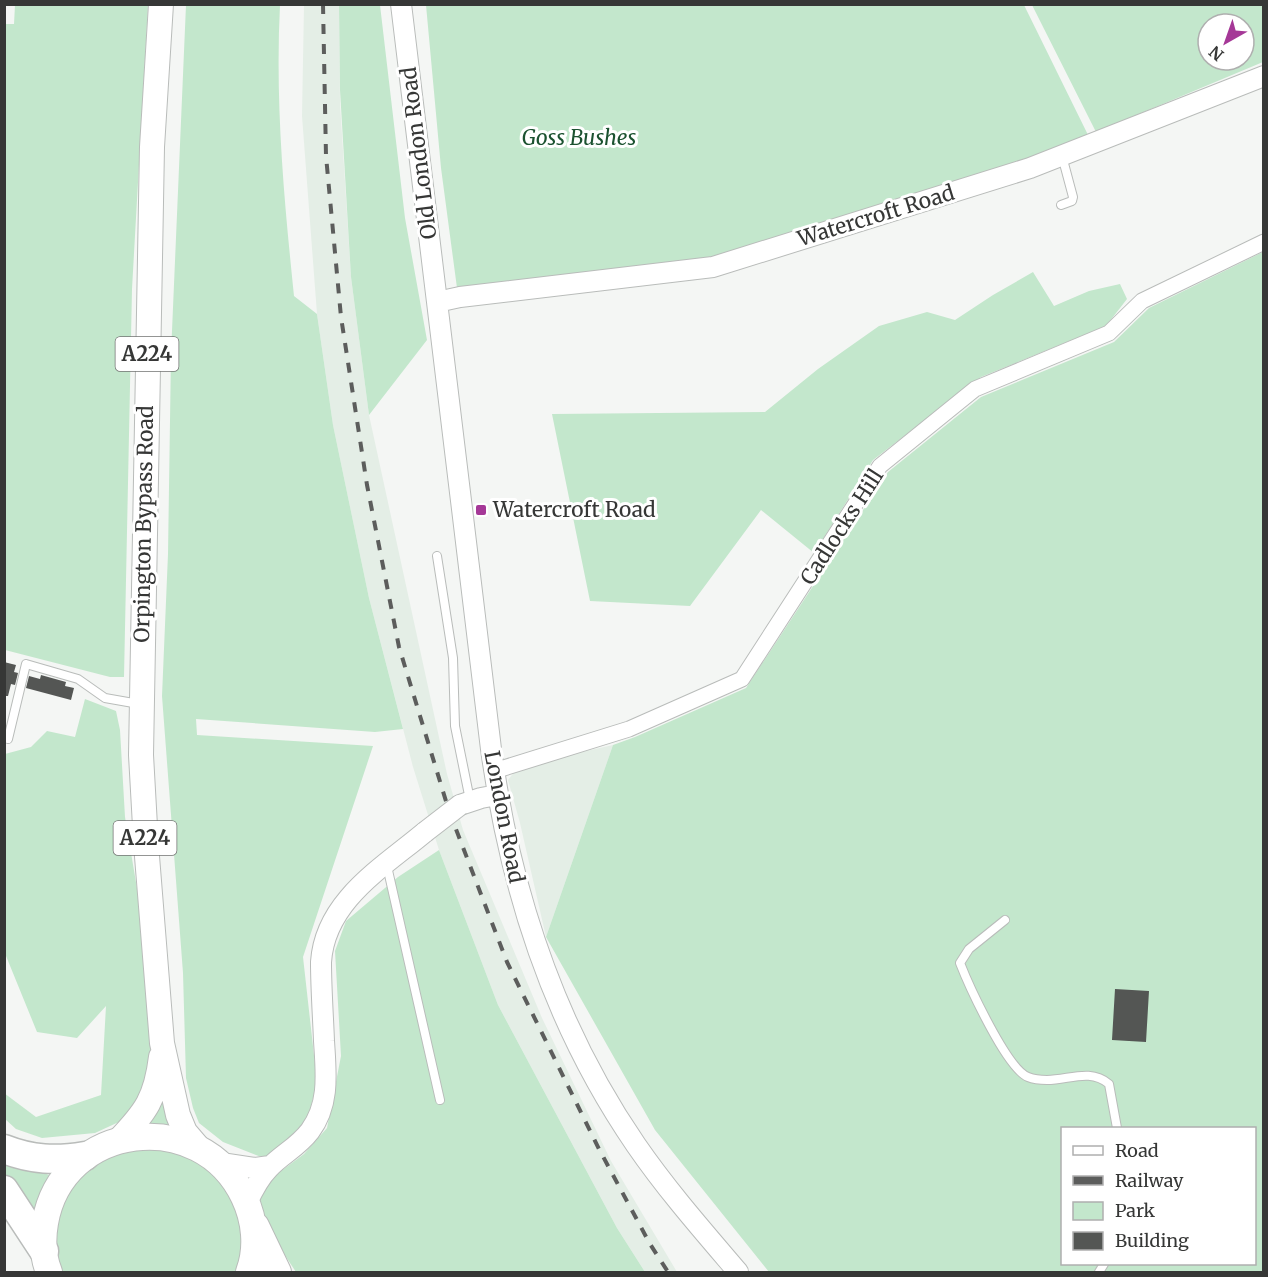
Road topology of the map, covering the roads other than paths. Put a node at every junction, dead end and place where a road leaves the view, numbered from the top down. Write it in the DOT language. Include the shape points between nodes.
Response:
graph roads {
  1 [pos="161,4"];
  2 [pos="401,4"];
  3 [pos="1263,76"];
  4 [pos="1062,156"];
  5 [pos="1061,205"];
  6 [pos="1263,242"];
  7 [pos="437,302"];
  8 [pos="437,556"];
  9 [pos="140,704"];
  10 [pos="8,739"];
  11 [pos="494,771"];
  12 [pos="497,795"];
  13 [pos="465,804"];
  14 [pos="386,864"];
  15 [pos="1005,920"];
  16 [pos="162,1043"];
  17 [pos="440,1100"];
  18 [pos="1117,1127"];
  19 [pos="118,1141"];
  20 [pos="197,1146"];
  21 [pos="4,1149"];
  22 [pos="85,1156"];
  23 [pos="221,1163"];
  24 [pos="270,1166"];
  25 [pos="4,1190"];
  26 [pos="250,1212"];
  27 [pos="46,1262"];
  28 [pos="249,1272"];
  29 [pos="278,1272"];
  30 [pos="738,1272"];
  1 -- 9 [label="main road, Orpington Bypass Road / A224" via="152,147"];
  2 -- 7 [label="street, Old London Road"];
  3 -- 4 [label="street, Watercroft Road"];
  4 -- 5 [label="lane" via="1073,197"];
  4 -- 7 [label="street, Watercroft Road" via="713,267"];
  6 -- 11 [label="street, Cadlocks Hill" via="1142,301 1109,333 975,389 880,466 742,679 629,729"];
  7 -- 11 [label="street, London Road"];
  8 -- 13 [label="lane" via="453,658 455,726"];
  9 -- 10 [label="lane" via="105,698 78,679 26,664"];
  9 -- 16 [label="main road, Orpington Bypass Road / A224" via="143,802"];
  11 -- 12 [label="street, London Road"];
  12 -- 13 [label="street"];
  12 -- 30 [label="street, London Road" via="525,912 552,988 582,1053 636,1144"];
  13 -- 14 [label="street, bridge"];
  14 -- 17 [label="lane"];
  14 -- 24 [label="street" via="346,900 327,932 321,962 324,1100 309,1132"];
  15 -- 18 [label="lane" via="969,949 960,963 967,982 1016,1068 1028,1077 1047,1080 1090,1075 1102,1078 1109,1084"];
  16 -- 19 [label="main road, Orpington Bypass Road / A224" via="156,1090"];
  16 -- 20 [label="main road, Orpington Bypass Road / A224" via="178,1115"];
  19 -- 20 [label="highway" via="170,1137"];
  19 -- 22 [label="highway"];
  20 -- 23 [label="highway"];
  21 -- 22 [label="highway" via="40,1159"];
  22 -- 27 [label="highway" via="67,1173 46,1215"];
  23 -- 24 [label="street"];
  23 -- 26 [label="highway" via="233,1176"];
  24 -- 26 [label="street" via="256,1185"];
  25 -- 27 [label="highway"];
  26 -- 28 [label="highway" via="254,1247"];
  26 -- 29 [label="highway"];
}
